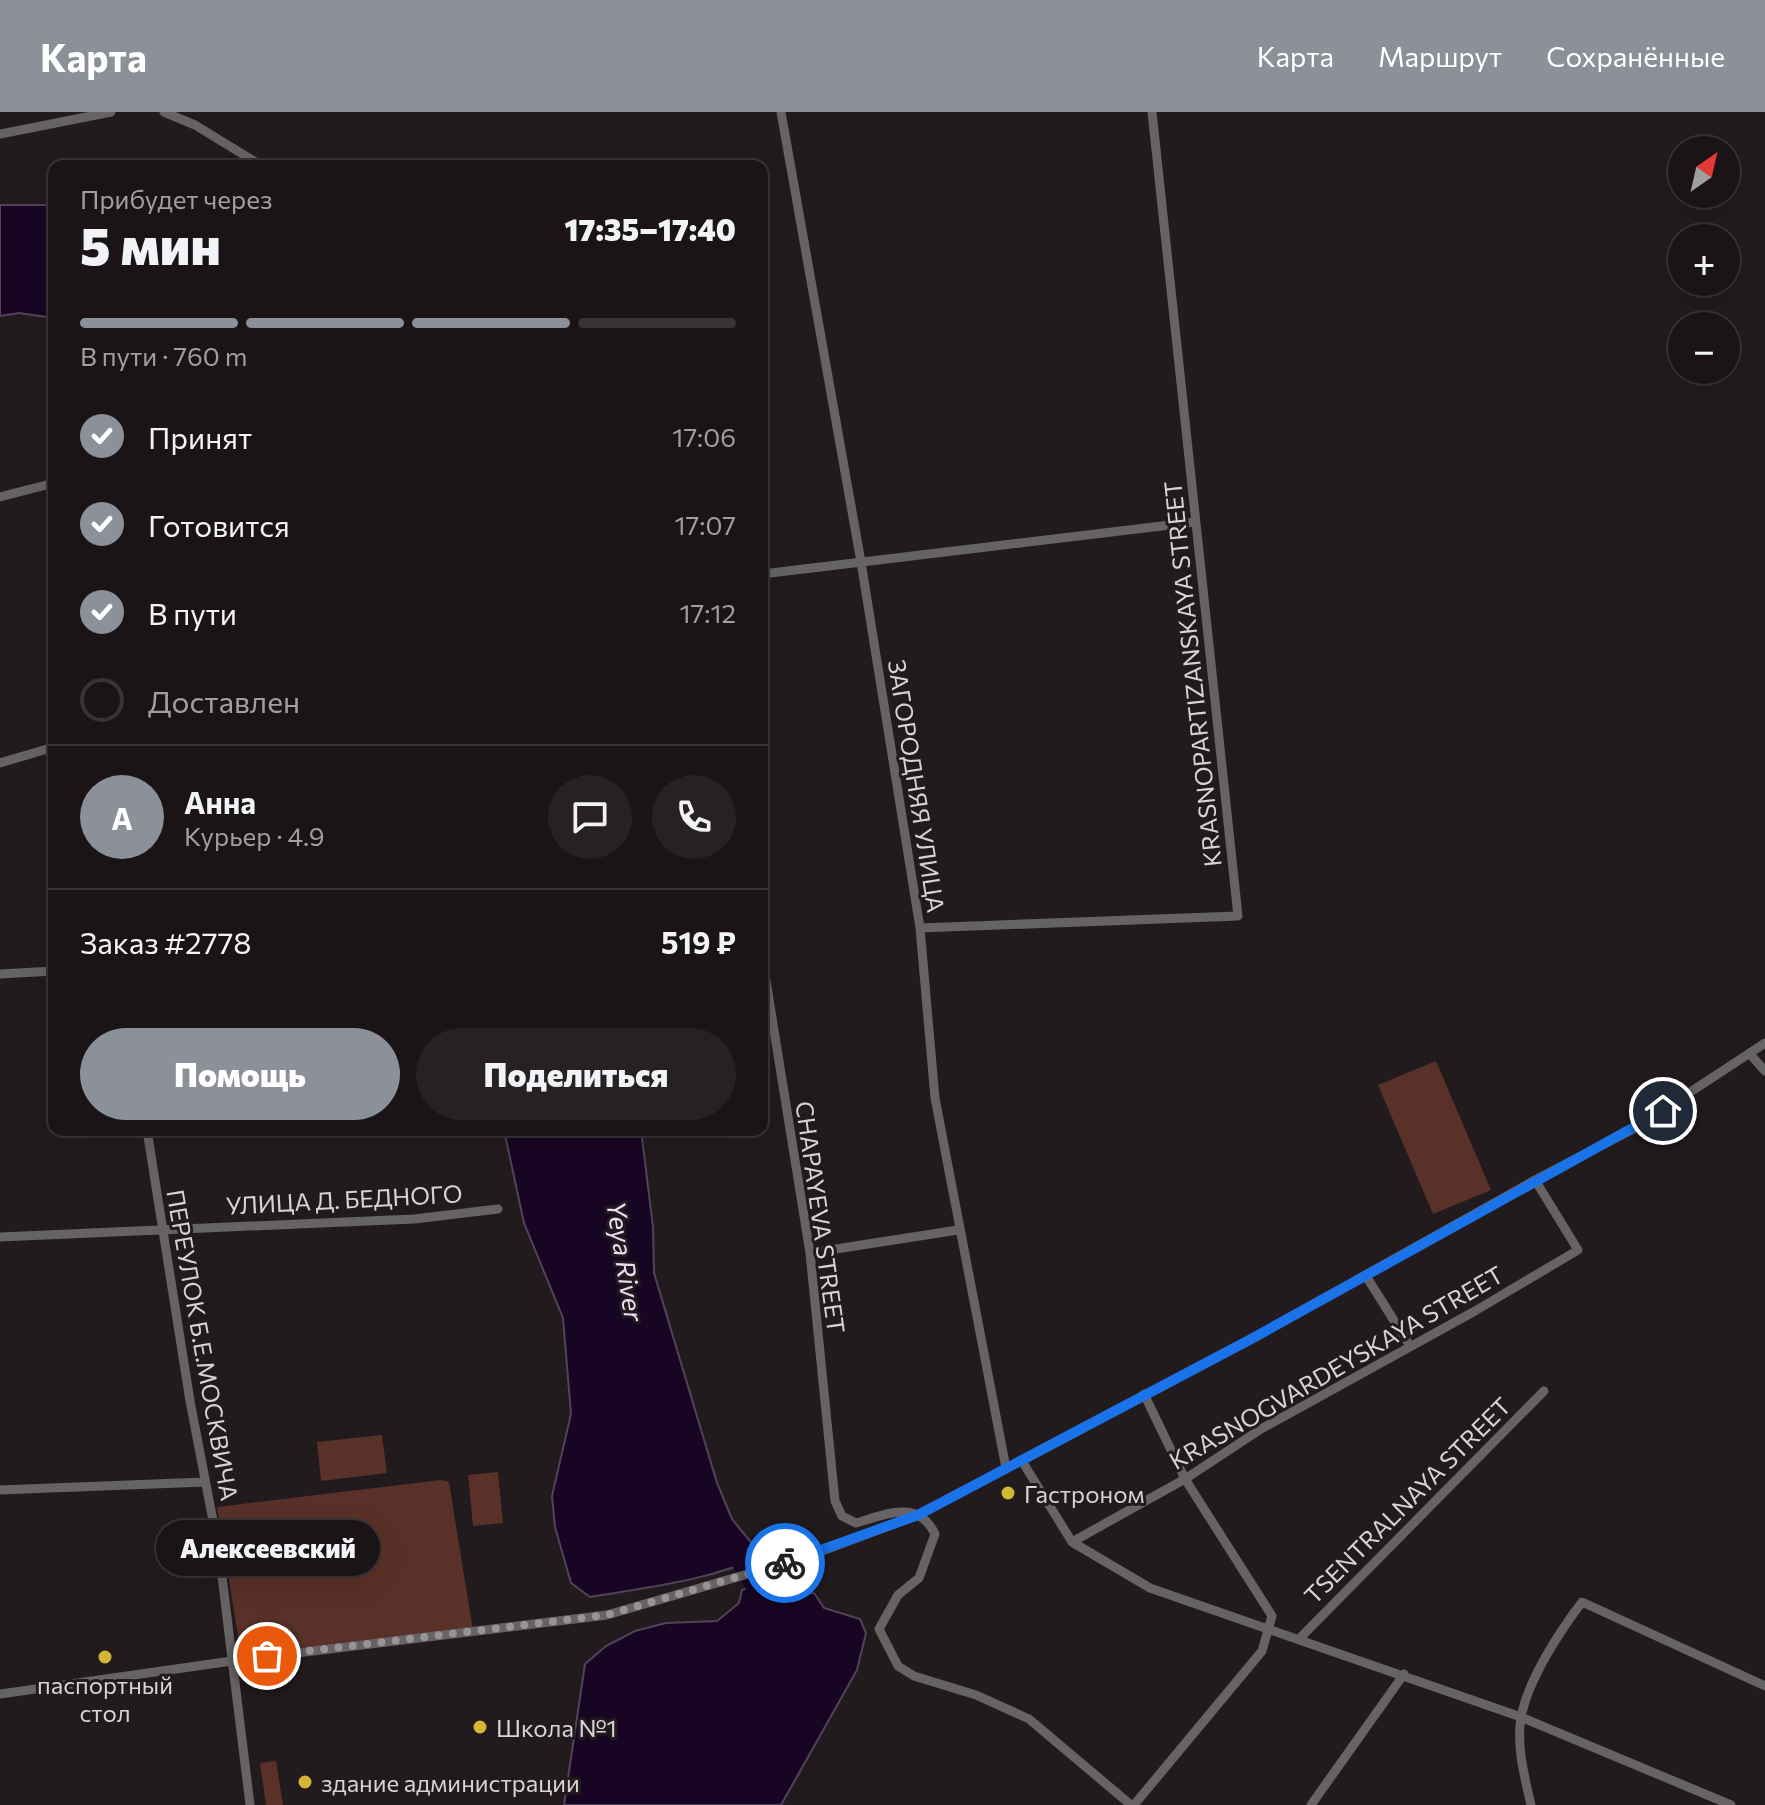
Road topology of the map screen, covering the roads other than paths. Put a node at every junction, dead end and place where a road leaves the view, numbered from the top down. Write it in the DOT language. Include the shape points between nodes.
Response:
graph roads {
  1 [pos="111,112"];
  2 [pos="164,112"];
  3 [pos="781,112"];
  4 [pos="1152,112"];
  5 [pos="0,134"];
  6 [pos="252,160"];
  7 [pos="48,485"];
  8 [pos="0,497"];
  9 [pos="1195,522"];
  10 [pos="861,562"];
  11 [pos="768,573"];
  12 [pos="48,749"];
  13 [pos="0,763"];
  14 [pos="920,928"];
  15 [pos="48,971"];
  16 [pos="0,974"];
  17 [pos="768,993"];
  18 [pos="1765,1043"];
  19 [pos="1750,1054"];
  20 [pos="1765,1071"];
  21 [pos="148,1136"];
  22 [pos="1535,1180"];
  23 [pos="498,1209"];
  24 [pos="162,1229"];
  25 [pos="958,1230"];
  26 [pos="0,1237"];
  27 [pos="810,1253"];
  28 [pos="1366,1276"];
  29 [pos="1410,1346"];
  30 [pos="1544,1391"];
  31 [pos="1144,1394"];
  32 [pos="1022,1461"];
  33 [pos="1006,1468"];
  34 [pos="1185,1479"];
  35 [pos="205,1482"];
  36 [pos="0,1490"];
  37 [pos="918,1515"];
  38 [pos="1072,1542"];
  39 [pos="1267,1631"];
  40 [pos="1299,1639"];
  41 [pos="232,1661"];
  42 [pos="1404,1674"];
  43 [pos="1765,1686"];
  44 [pos="0,1694"];
  45 [pos="1521,1717"];
  46 [pos="250,1805"];
  47 [pos="1133,1805"];
  48 [pos="1311,1805"];
  49 [pos="1531,1805"];
  50 [pos="1731,1805"];
  1 -- 5 [label="street"];
  2 -- 6 [label="street"];
  3 -- 10 [label="street, ЗАГОРОДНЯЯ УЛИЦА"];
  4 -- 9 [label="street, KRASNOPARTIZANSKAYA STREET"];
  7 -- 8 [label="street"];
  9 -- 10 [label="street"];
  9 -- 14 [label="street, KRASNOPARTIZANSKAYA STREET" via="1238,916"];
  10 -- 11 [label="street"];
  10 -- 14 [label="street, ЗАГОРОДНЯЯ УЛИЦА"];
  12 -- 13 [label="street"];
  14 -- 25 [label="street, ЗАГОРОДНЯЯ УЛИЦА" via="935,1098"];
  15 -- 16 [label="street"];
  17 -- 27 [label="street, CHAPAYEVA STREET"];
  18 -- 19 [label="street"];
  19 -- 20 [label="street"];
  19 -- 22 [label="street" via="1637,1127"];
  21 -- 24 [label="street, ПЕРЕУЛОК Б.Е.МОСКВИЧА"];
  22 -- 28 [label="street"];
  22 -- 29 [label="street, KRASNOGVARDEYSKAYA STREET" via="1578,1250"];
  23 -- 24 [label="street, УЛИЦА Д. БЕДНОГО" via="414,1219"];
  24 -- 26 [label="street, УЛИЦА Д. БЕДНОГО"];
  24 -- 35 [label="street, ПЕРЕУЛОК Б.Е.МОСКВИЧА"];
  25 -- 27 [label="street"];
  25 -- 33 [label="street, ЗАГОРОДНЯЯ УЛИЦА"];
  27 -- 37 [label="street, CHAPAYEVA STREET" via="832,1484 842,1516 856,1523 898,1509"];
  28 -- 29 [label="street"];
  28 -- 31 [label="street"];
  29 -- 34 [label="street, KRASNOGVARDEYSKAYA STREET" via="1261,1429"];
  30 -- 40 [label="street, TSENTRALNAYA STREET"];
  31 -- 32 [label="street"];
  31 -- 34 [label="street"];
  32 -- 33 [label="street"];
  32 -- 38 [label="street, TSENTRALNAYA STREET"];
  33 -- 37 [label="street"];
  34 -- 38 [label="street, KRASNOGVARDEYSKAYA STREET"];
  34 -- 39 [label="street" via="1272,1616"];
  35 -- 36 [label="street"];
  35 -- 41 [label="street, ПЕРЕУЛОК Б.Е.МОСКВИЧА"];
  37 -- 41 [label="street" via="806,1557 607,1615"];
  37 -- 47 [label="street" via="929,1521 935,1534 919,1578 898,1595 879,1629 898,1666 1029,1719"];
  38 -- 39 [label="street, TSENTRALNAYA STREET" via="1150,1588"];
  39 -- 40 [label="street, TSENTRALNAYA STREET"];
  39 -- 47 [label="street" via="1262,1651"];
  40 -- 42 [label="street, TSENTRALNAYA STREET"];
  41 -- 44 [label="street"];
  41 -- 46 [label="street, ПЕРЕУЛОК Б.Е.МОСКВИЧА"];
  42 -- 45 [label="street, TSENTRALNAYA STREET"];
  42 -- 48 [label="street"];
  43 -- 45 [label="street" via="1582,1602 1556,1640"];
  45 -- 49 [label="street"];
  45 -- 50 [label="street, TSENTRALNAYA STREET"];
}
